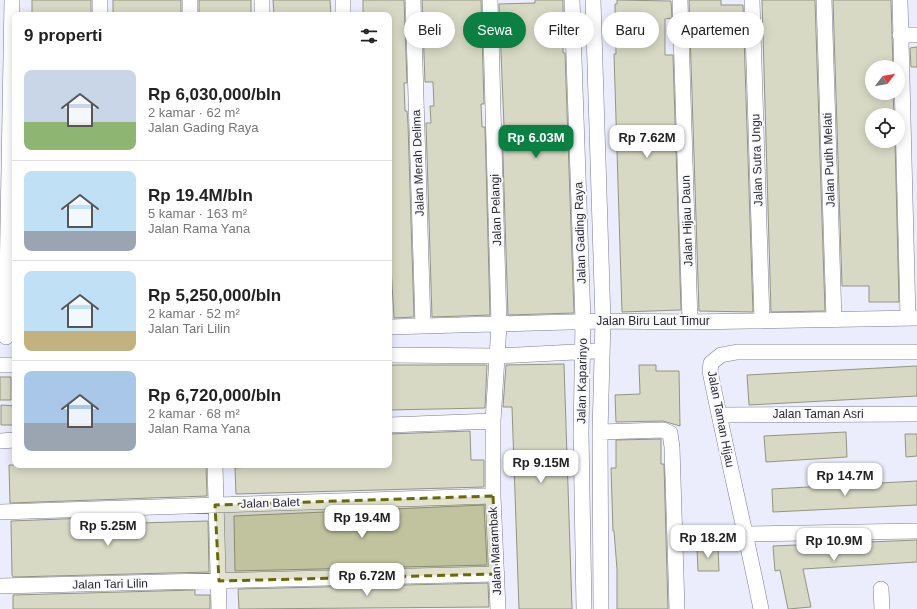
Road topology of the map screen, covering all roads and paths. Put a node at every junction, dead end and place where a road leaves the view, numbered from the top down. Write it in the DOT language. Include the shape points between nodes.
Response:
graph roads {
  1 [pos="12,0"];
  2 [pos="100,0"];
  3 [pos="190,0"];
  4 [pos="262,0"];
  5 [pos="343,0"];
  6 [pos="413,0"];
  7 [pos="490,0"];
  8 [pos="572,0"];
  9 [pos="593,0"];
  10 [pos="680,0"];
  11 [pos="752,0"];
  12 [pos="824,0"];
  13 [pos="900,0"];
  14 [pos="100,12"];
  15 [pos="190,12"];
  16 [pos="262,12"];
  17 [pos="343,12"];
  18 [pos="900,35"];
  19 [pos="917,35"];
  20 [pos="583,303"];
  21 [pos="603,303"];
  22 [pos="913,318"];
  23 [pos="762,320"];
  24 [pos="834,320"];
  25 [pos="690,322"];
  26 [pos="603,323"];
  27 [pos="583,324"];
  28 [pos="422,326"];
  29 [pos="392,327"];
  30 [pos="499,328"];
  31 [pos="7,336"];
  32 [pos="583,349"];
  33 [pos="603,352"];
  34 [pos="917,352"];
  35 [pos="496,353"];
  36 [pos="392,355"];
  37 [pos="0,365"];
  38 [pos="12,365"];
  39 [pos="719,414"];
  40 [pos="917,414"];
  41 [pos="493,422"];
  42 [pos="392,425"];
  43 [pos="600,432"];
  44 [pos="0,440"];
  45 [pos="12,440"];
  46 [pos="215,468"];
  47 [pos="493,496"];
  48 [pos="215,505"];
  49 [pos="0,512"];
  50 [pos="917,531"];
  51 [pos="746,534"];
  52 [pos="497,574"];
  53 [pos="219,581"];
  54 [pos="0,586"];
  55 [pos="881,589"];
  56 [pos="219,609"];
  57 [pos="498,609"];
  58 [pos="584,609"];
  59 [pos="601,609"];
  60 [pos="677,609"];
  61 [pos="761,609"];
  62 [pos="882,609"];
  1 -- 31 [label="street"];
  2 -- 14 [label="street"];
  3 -- 15 [label="street"];
  4 -- 16 [label="street"];
  5 -- 17 [label="street"];
  6 -- 28 [label="street, Jalan Merah Delima"];
  7 -- 30 [label="street, Jalan Pelangi"];
  8 -- 20 [label="street, Jalan Gading Raya"];
  9 -- 21 [label="street, Jalan Gading Raya"];
  10 -- 25 [label="street, Jalan Hijau Daun"];
  11 -- 23 [label="street, Jalan Sutra Ungu"];
  12 -- 24 [label="street, Jalan Putih Melati"];
  13 -- 18 [label="street"];
  18 -- 19 [label="street"];
  18 -- 22 [label="street"];
  20 -- 21 [label="street"];
  20 -- 27 [label="street, Jalan Gading Raya"];
  21 -- 26 [label="street, Jalan Gading Raya"];
  22 -- 24 [label="street, Jalan Biru Laut Timur"];
  23 -- 24 [label="street, Jalan Biru Laut Timur"];
  23 -- 25 [label="street, Jalan Biru Laut Timur"];
  25 -- 26 [label="street, Jalan Biru Laut Timur"];
  26 -- 27 [label="street, Jalan Biru Laut Timur"];
  26 -- 33 [label="street, Jalan Gading Raya"];
  27 -- 30 [label="street, Jalan Biru Laut Timur"];
  27 -- 32 [label="street, Jalan Kaparinyo"];
  28 -- 29 [label="street, Jalan Biru Laut Timur"];
  28 -- 30 [label="street, Jalan Biru Laut Timur"];
  30 -- 35 [label="street, Jalan Marambak"];
  32 -- 33 [label="street"];
  32 -- 35 [label="street"];
  32 -- 58 [label="street, Jalan Kaparinyo" via="581,432"];
  33 -- 43 [label="street, Jalan Gading Raya"];
  34 -- 39 [label="street, Jalan Taman Hijau" via="737,352 721,355 711,363 710,371"];
  35 -- 36 [label="street"];
  35 -- 41 [label="street, Jalan Marambak"];
  37 -- 38 [label="street"];
  39 -- 40 [label="street, Jalan Taman Asri"];
  39 -- 51 [label="street, Jalan Taman Hijau"];
  41 -- 42 [label="street"];
  41 -- 47 [label="street, Jalan Marambak"];
  43 -- 59 [label="street, Jalan Gading Raya"];
  43 -- 60 [label="street" via="663,430 670,433"];
  44 -- 45 [label="street"];
  46 -- 48 [label="street"];
  47 -- 48 [label="street, Jalan Balet"];
  47 -- 52 [label="street, Jalan Marambak"];
  48 -- 49 [label="street, Jalan Balet"];
  48 -- 53 [label="street"];
  50 -- 51 [label="street"];
  51 -- 61 [label="street, Jalan Taman Hijau"];
  52 -- 53 [label="street, Jalan Tari Lilin"];
  52 -- 57 [label="street, Jalan Marambak"];
  53 -- 54 [label="street, Jalan Tari Lilin"];
  53 -- 56 [label="street"];
  55 -- 62 [label="street"];
}
